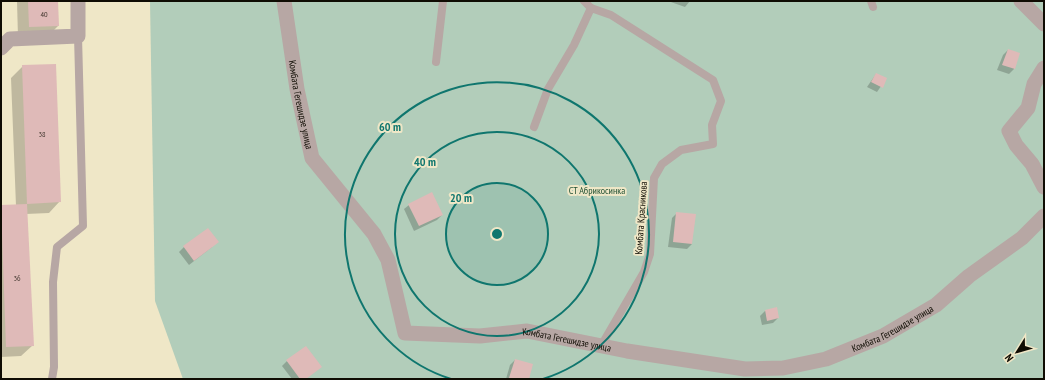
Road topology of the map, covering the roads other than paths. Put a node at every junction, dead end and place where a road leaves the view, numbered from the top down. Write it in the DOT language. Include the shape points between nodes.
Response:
graph roads {
  1 [pos="78,1"];
  2 [pos="284,1"];
  3 [pos="443,1"];
  4 [pos="584,1"];
  5 [pos="1021,1"];
  6 [pos="592,8"];
  7 [pos="1044,24"];
  8 [pos="78,36"];
  9 [pos="1,48"];
  10 [pos="436,62"];
  11 [pos="1044,68"];
  12 [pos="534,127"];
  13 [pos="1044,187"];
  14 [pos="1044,216"];
  15 [pos="601,346"];
  16 [pos="52,379"];
  1 -- 8 [label="street"];
  2 -- 15 [label="street, Комбата Гегешидзе улица" via="297,89 312,158 374,234 388,260 405,333 480,336 527,331"];
  3 -- 10 [label="lane"];
  4 -- 6 [label="lane, Комбата Красникова"];
  5 -- 7 [label="street"];
  6 -- 12 [label="lane" via="548,89"];
  6 -- 15 [label="lane, Комбата Красникова" via="611,14 713,80 721,101 712,125 713,144 680,150 662,164 654,178 650,254 644,272"];
  8 -- 9 [label="street" via="10,39"];
  8 -- 16 [label="lane" via="83,226 57,247 53,282"];
  11 -- 13 [label="street" via="1034,84 1028,108 1009,131 1016,145 1032,164"];
  14 -- 15 [label="street, Комбата Гегешидзе улица" via="1022,238 969,276 936,305 883,336 826,359 783,368 745,369"];
}
